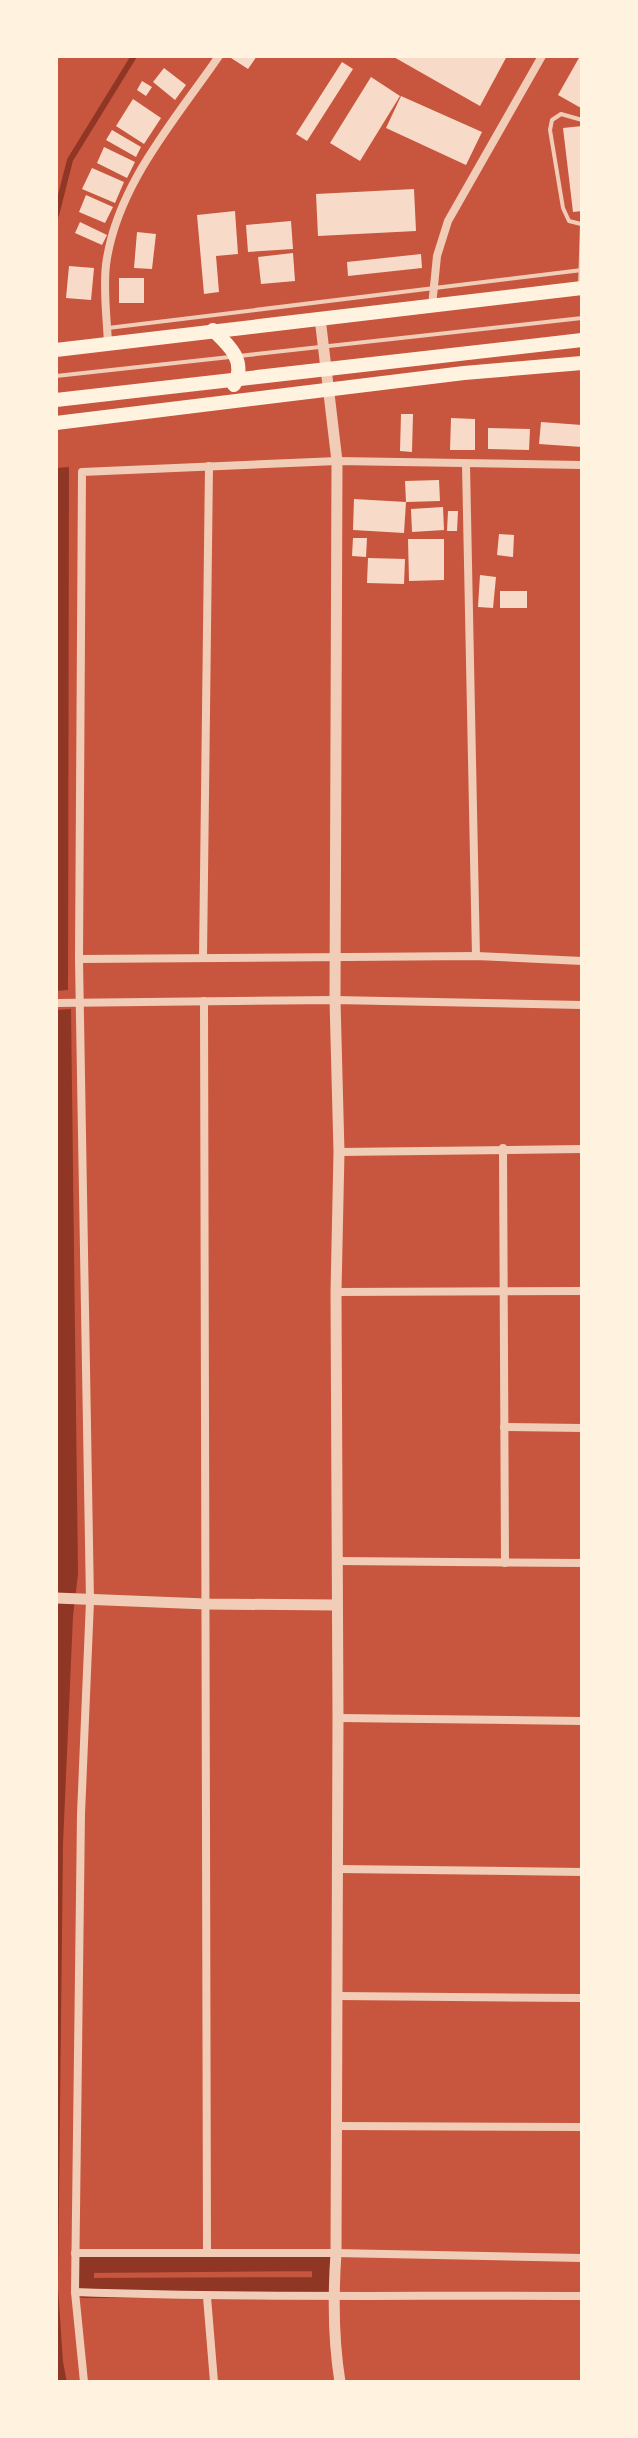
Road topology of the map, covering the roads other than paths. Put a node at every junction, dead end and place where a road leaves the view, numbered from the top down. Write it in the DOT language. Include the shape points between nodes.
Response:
graph roads {
  1 [pos="219,56"];
  2 [pos="542,56"];
  3 [pos="582,120"];
  4 [pos="582,224"];
  5 [pos="581,270"];
  6 [pos="434,288"];
  7 [pos="581,288"];
  8 [pos="432,307"];
  9 [pos="320,318"];
  10 [pos="582,318"];
  11 [pos="107,328"];
  12 [pos="213,330"];
  13 [pos="582,340"];
  14 [pos="108,344"];
  15 [pos="56,350"];
  16 [pos="582,363"];
  17 [pos="56,376"];
  18 [pos="329,389"];
  19 [pos="56,400"];
  20 [pos="222,401"];
  21 [pos="56,423"];
  22 [pos="337,461"];
  23 [pos="466,465"];
  24 [pos="582,465"];
  25 [pos="209,466"];
  26 [pos="476,956"];
  27 [pos="203,958"];
  28 [pos="79,959"];
  29 [pos="335,959"];
  30 [pos="582,961"];
  31 [pos="335,1000"];
  32 [pos="204,1001"];
  33 [pos="77,1002"];
  34 [pos="56,1003"];
  35 [pos="582,1005"];
  36 [pos="503,1148"];
  37 [pos="582,1149"];
  38 [pos="339,1152"];
  39 [pos="503,1291"];
  40 [pos="582,1291"];
  41 [pos="336,1292"];
  42 [pos="504,1427"];
  43 [pos="582,1428"];
  44 [pos="338,1561"];
  45 [pos="505,1563"];
  46 [pos="582,1563"];
  47 [pos="56,1598"];
  48 [pos="85,1601"];
  49 [pos="206,1604"];
  50 [pos="337,1605"];
  51 [pos="338,1718"];
  52 [pos="582,1721"];
  53 [pos="338,1869"];
  54 [pos="582,1872"];
  55 [pos="337,1996"];
  56 [pos="582,1998"];
  57 [pos="336,2126"];
  58 [pos="582,2127"];
  59 [pos="207,2252"];
  60 [pos="75,2253"];
  61 [pos="336,2253"];
  62 [pos="582,2258"];
  63 [pos="75,2292"];
  64 [pos="333,2294"];
  65 [pos="582,2296"];
  66 [pos="207,2297"];
  67 [pos="84,2382"];
  68 [pos="214,2382"];
  69 [pos="340,2382"];
  1 -- 11 [label="street" via="123,206 106,265"];
  2 -- 6 [label="street" via="448,221"];
  3 -- 4 [label="lane" via="561,114 552,120 550,130 563,208 569,221"];
  4 -- 5 [label="lane"];
  5 -- 6 [label="lane"];
  5 -- 7 [label="lane"];
  6 -- 8 [label="street"];
  6 -- 11 [label="lane"];
  7 -- 8 [label="highway"];
  8 -- 9 [label="highway"];
  9 -- 12 [label="highway"];
  9 -- 18 [label="street"];
  10 -- 17 [label="lane"];
  11 -- 14 [label="street"];
  12 -- 14 [label="highway"];
  12 -- 20 [label="highway" via="234,351 238,364 237,378"];
  13 -- 19 [label="highway"];
  14 -- 15 [label="highway"];
  16 -- 18 [label="highway"];
  18 -- 20 [label="highway"];
  18 -- 22 [label="street"];
  20 -- 21 [label="highway"];
  22 -- 23 [label="street"];
  22 -- 25 [label="street"];
  22 -- 29 [label="street"];
  23 -- 24 [label="street"];
  23 -- 26 [label="street"];
  25 -- 27 [label="street"];
  25 -- 28 [label="street" via="82,472"];
  26 -- 29 [label="street"];
  26 -- 30 [label="street"];
  27 -- 28 [label="street"];
  27 -- 29 [label="street"];
  28 -- 33 [label="street"];
  29 -- 31 [label="street"];
  31 -- 32 [label="street"];
  31 -- 35 [label="street"];
  31 -- 38 [label="street"];
  32 -- 33 [label="street"];
  32 -- 49 [label="street"];
  33 -- 34 [label="street"];
  33 -- 48 [label="street"];
  36 -- 37 [label="street"];
  36 -- 38 [label="street"];
  36 -- 39 [label="street"];
  38 -- 41 [label="street"];
  39 -- 40 [label="street"];
  39 -- 41 [label="street"];
  39 -- 42 [label="street"];
  41 -- 44 [label="street"];
  42 -- 43 [label="street"];
  42 -- 45 [label="street"];
  44 -- 45 [label="street"];
  44 -- 50 [label="street"];
  45 -- 46 [label="street"];
  47 -- 48 [label="street"];
  48 -- 49 [label="street"];
  48 -- 60 [label="street"];
  49 -- 50 [label="street"];
  49 -- 59 [label="street"];
  50 -- 51 [label="street"];
  51 -- 52 [label="street"];
  51 -- 53 [label="street"];
  53 -- 54 [label="street"];
  53 -- 55 [label="street"];
  55 -- 56 [label="street"];
  55 -- 57 [label="street"];
  57 -- 58 [label="street"];
  57 -- 61 [label="street"];
  59 -- 60 [label="street"];
  59 -- 61 [label="street"];
  60 -- 63 [label="street"];
  61 -- 62 [label="street"];
  61 -- 64 [label="street"];
  63 -- 66 [label="street"];
  63 -- 67 [label="street"];
  64 -- 65 [label="street"];
  64 -- 66 [label="street"];
  64 -- 69 [label="street"];
  66 -- 68 [label="street"];
}
